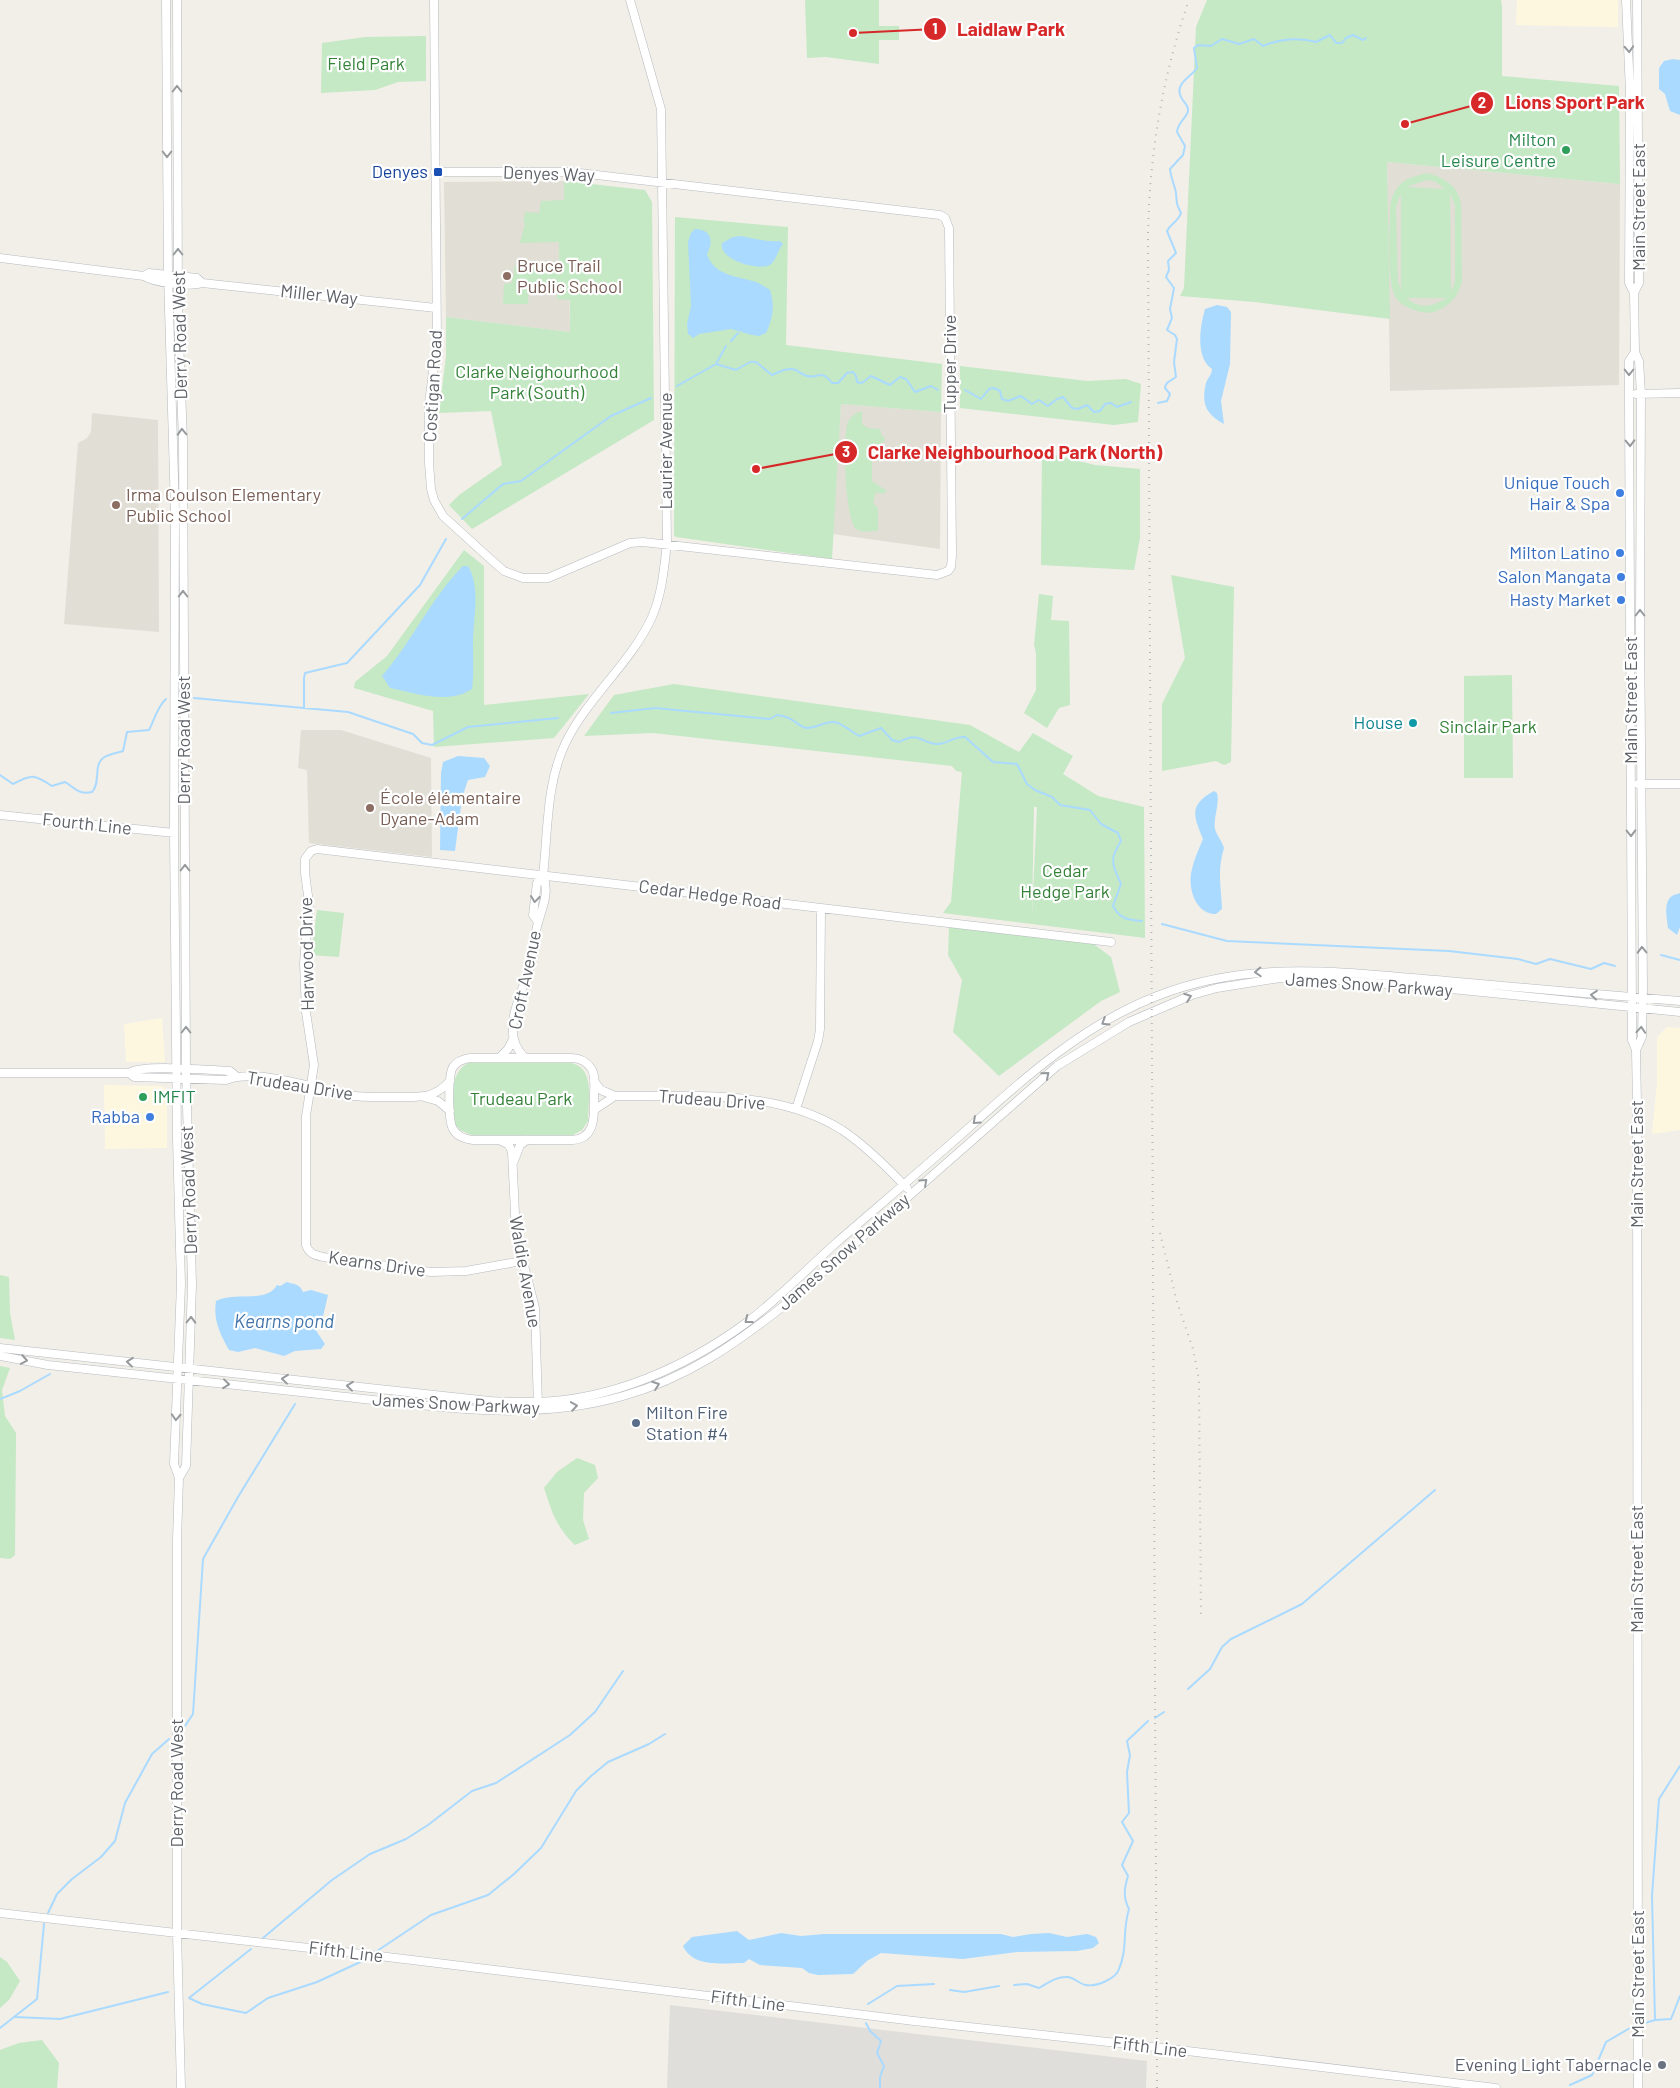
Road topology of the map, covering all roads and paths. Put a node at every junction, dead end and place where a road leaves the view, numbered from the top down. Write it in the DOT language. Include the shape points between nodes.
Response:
graph roads {
  1 [pos="166,0"];
  2 [pos="177,0"];
  3 [pos="434,0"];
  4 [pos="630,0"];
  5 [pos="1626,0"];
  6 [pos="1637,0"];
  7 [pos="435,172"];
  8 [pos="662,182"];
  9 [pos="0,258"];
  10 [pos="168,279"];
  11 [pos="178,280"];
  12 [pos="1634,293"];
  13 [pos="436,308"];
  14 [pos="1635,352"];
  15 [pos="1680,393"];
  16 [pos="1629,394"];
  17 [pos="1640,394"];
  18 [pos="667,544"];
  19 [pos="1631,784"];
  20 [pos="1641,784"];
  21 [pos="1680,784"];
  22 [pos="0,815"];
  23 [pos="174,833"];
  24 [pos="309,852"];
  25 [pos="543,876"];
  26 [pos="821,908"];
  27 [pos="1111,942"];
  28 [pos="1632,998"];
  29 [pos="1643,999"];
  30 [pos="1680,1001"];
  31 [pos="1632,1009"];
  32 [pos="1645,1010"];
  33 [pos="1680,1012"];
  34 [pos="513,1038"];
  35 [pos="1636,1050"];
  36 [pos="500,1058"];
  37 [pos="525,1058"];
  38 [pos="176,1069"];
  39 [pos="186,1070"];
  40 [pos="0,1073"];
  41 [pos="130,1073"];
  42 [pos="236,1076"];
  43 [pos="176,1078"];
  44 [pos="186,1079"];
  45 [pos="450,1081"];
  46 [pos="594,1081"];
  47 [pos="310,1087"];
  48 [pos="615,1096"];
  49 [pos="423,1097"];
  50 [pos="796,1109"];
  51 [pos="594,1110"];
  52 [pos="450,1111"];
  53 [pos="499,1140"];
  54 [pos="528,1140"];
  55 [pos="514,1163"];
  56 [pos="904,1184"];
  57 [pos="912,1193"];
  58 [pos="522,1261"];
  59 [pos="0,1348"];
  60 [pos="0,1356"];
  61 [pos="178,1368"];
  62 [pos="190,1369"];
  63 [pos="178,1379"];
  64 [pos="190,1380"];
  65 [pos="538,1406"];
  66 [pos="179,1478"];
  67 [pos="0,1914"];
  68 [pos="177,1933"];
  69 [pos="181,2088"];
  70 [pos="1496,2088"];
  71 [pos="1638,2088"];
  1 -- 10 [label="main road, Derry Road West, one-way"];
  11 -- 2 [label="main road, Derry Road West, one-way"];
  3 -- 7 [label="main road, Costigan Road"];
  4 -- 8 [label="main road, Laurier Avenue" via="661,109"];
  5 -- 12 [label="main road, Main Street East, one-way" via="1630,85 1629,283"];
  6 -- 12 [label="main road, Main Street East" via="1639,283"];
  7 -- 8 [label="main road, Denyes Way" via="571,172"];
  7 -- 13 [label="main road, Costigan Road"];
  8 -- 18 [label="main road, Laurier Avenue"];
  8 -- 18 [label="main road, Tupper Drive" via="940,215 948,222 949,240 952,556 948,572 937,575"];
  9 -- 10 [label="main road, Miller Way"];
  10 -- 11 [label="main road, Miller Way"];
  10 -- 23 [label="main road, Derry Road West" via="175,510"];
  11 -- 13 [label="main road, Miller Way" via="197,278 202,283"];
  39 -- 11 [label="main road, Derry Road West, one-way" via="183,440"];
  12 -- 14 [label="main road, Main Street East"];
  13 -- 18 [label="main road, Costigan Road" via="437,353 429,403 429,463 431,489 443,516 504,571 530,579 548,578 630,543"];
  14 -- 16 [label="main road, Main Street East, one-way" via="1629,361"];
  14 -- 17 [label="main road, Main Street East" via="1639,361"];
  15 -- 17 [label="main road"];
  16 -- 17 [label="main road"];
  16 -- 19 [label="main road, Main Street East, one-way"];
  20 -- 17 [label="main road, Main Street East, one-way"];
  18 -- 25 [label="main road, Laurier Avenue" via="660,596 650,622 573,730 558,762 552,784"];
  19 -- 20 [label="main road"];
  19 -- 28 [label="main road, Main Street East, one-way"];
  20 -- 21 [label="main road"];
  29 -- 20 [label="main road, Main Street East, one-way"];
  22 -- 23 [label="main road, Fourth Line"];
  23 -- 38 [label="main road, Derry Road West"];
  24 -- 25 [label="main road, Cedar Hedge Road" via="317,849"];
  24 -- 47 [label="main road, Harwood Drive" via="304,873 309,904 304,963 306,1012 314,1055"];
  25 -- 26 [label="main road, Cedar Hedge Road"];
  25 -- 34 [label="main road, Croft Avenue" via="547,885 542,915 533,958 517,1004"];
  26 -- 27 [label="main road, Cedar Hedge Road"];
  26 -- 50 [label="main road" via="820,1029"];
  28 -- 29 [label="main road, James Snow Parkway"];
  28 -- 31 [label="main road, Main Street East"];
  28 -- 56 [label="main road, James Snow Parkway, one-way" via="1288,970 1244,973 1200,982 1139,1004 1060,1050"];
  29 -- 30 [label="main road, James Snow Parkway"];
  29 -- 32 [label="main road, Main Street East"];
  31 -- 32 [label="main road, James Snow Parkway"];
  31 -- 35 [label="main road, Main Street East" via="1632,1040"];
  57 -- 31 [label="main road, James Snow Parkway, one-way" via="1058,1066 1128,1022 1217,988 1280,978 1311,978 1451,989"];
  32 -- 33 [label="main road, James Snow Parkway"];
  35 -- 32 [label="main road, Main Street East, one-way" via="1642,1037"];
  34 -- 36 [label="main road, Croft Avenue"];
  34 -- 37 [label="main road, Croft Avenue"];
  35 -- 71 [label="main road, Main Street East"];
  36 -- 37 [label="main road, Trudeau Drive"];
  36 -- 45 [label="main road, Trudeau Drive" via="462,1060 454,1067"];
  37 -- 46 [label="main road, Trudeau Drive" via="580,1059 591,1068"];
  38 -- 39 [label="main road, Trudeau Drive"];
  38 -- 41 [label="main road, Trudeau Drive" via="134,1069"];
  38 -- 43 [label="main road, Derry Road West"];
  39 -- 42 [label="main road, Trudeau Drive" via="230,1071"];
  39 -- 44 [label="main road, Derry Road West"];
  40 -- 41 [label="main road, Trudeau Drive"];
  41 -- 43 [label="main road, Trudeau Drive" via="134,1077"];
  42 -- 44 [label="main road, Trudeau Drive" via="226,1080"];
  42 -- 47 [label="main road, Trudeau Drive" via="263,1077"];
  43 -- 44 [label="main road, Trudeau Drive"];
  43 -- 61 [label="main road, Derry Road West" via="181,1284"];
  62 -- 44 [label="main road, Derry Road West, one-way" via="192,1284"];
  45 -- 49 [label="main road, Trudeau Drive" via="442,1090"];
  45 -- 52 [label="main road, Trudeau Drive"];
  46 -- 48 [label="main road, Trudeau Drive" via="601,1090"];
  46 -- 51 [label="main road, Trudeau Drive"];
  47 -- 49 [label="main road, Trudeau Drive" via="349,1095"];
  47 -- 58 [label="main road, Kearns Drive" via="306,1116 306,1245 312,1254 432,1272 466,1271"];
  48 -- 50 [label="main road, Trudeau Drive" via="733,1098"];
  48 -- 51 [label="main road"];
  49 -- 52 [label="main road, Trudeau Drive" via="438,1101"];
  50 -- 56 [label="main road, Trudeau Drive" via="842,1130 875,1155"];
  51 -- 54 [label="main road, Trudeau Drive" via="592,1127 580,1139"];
  52 -- 53 [label="main road, Trudeau Drive" via="451,1127 459,1136 468,1140"];
  53 -- 54 [label="main road, Trudeau Drive"];
  53 -- 55 [label="main road, Waldie Avenue" via="509,1145"];
  54 -- 55 [label="main road, Waldie Avenue" via="520,1145"];
  55 -- 58 [label="main road, Waldie Avenue" via="514,1216"];
  56 -- 57 [label="main road, Trudeau Drive"];
  56 -- 65 [label="main road, James Snow Parkway, one-way" via="776,1298 724,1338 668,1370 638,1382"];
  65 -- 57 [label="main road, James Snow Parkway, one-way" via="592,1403 622,1396 680,1375 716,1356 786,1304"];
  58 -- 65 [label="main road, Waldie Avenue" via="536,1308"];
  61 -- 59 [label="main road, James Snow Parkway, one-way"];
  60 -- 63 [label="main road, James Snow Parkway, one-way"];
  61 -- 62 [label="main road, James Snow Parkway"];
  61 -- 63 [label="main road, Derry Road West"];
  62 -- 64 [label="main road, Derry Road West"];
  65 -- 62 [label="main road, James Snow Parkway, one-way"];
  63 -- 64 [label="main road, James Snow Parkway"];
  63 -- 66 [label="main road, Derry Road West, one-way" via="174,1464"];
  64 -- 65 [label="main road, James Snow Parkway, one-way" via="400,1403 511,1411"];
  64 -- 66 [label="main road, Derry Road West" via="186,1466"];
  66 -- 68 [label="main road, Derry Road West"];
  67 -- 68 [label="main road, Fifth Line"];
  68 -- 69 [label="main road, Derry Road West"];
  68 -- 70 [label="main road, Fifth Line"];
}
